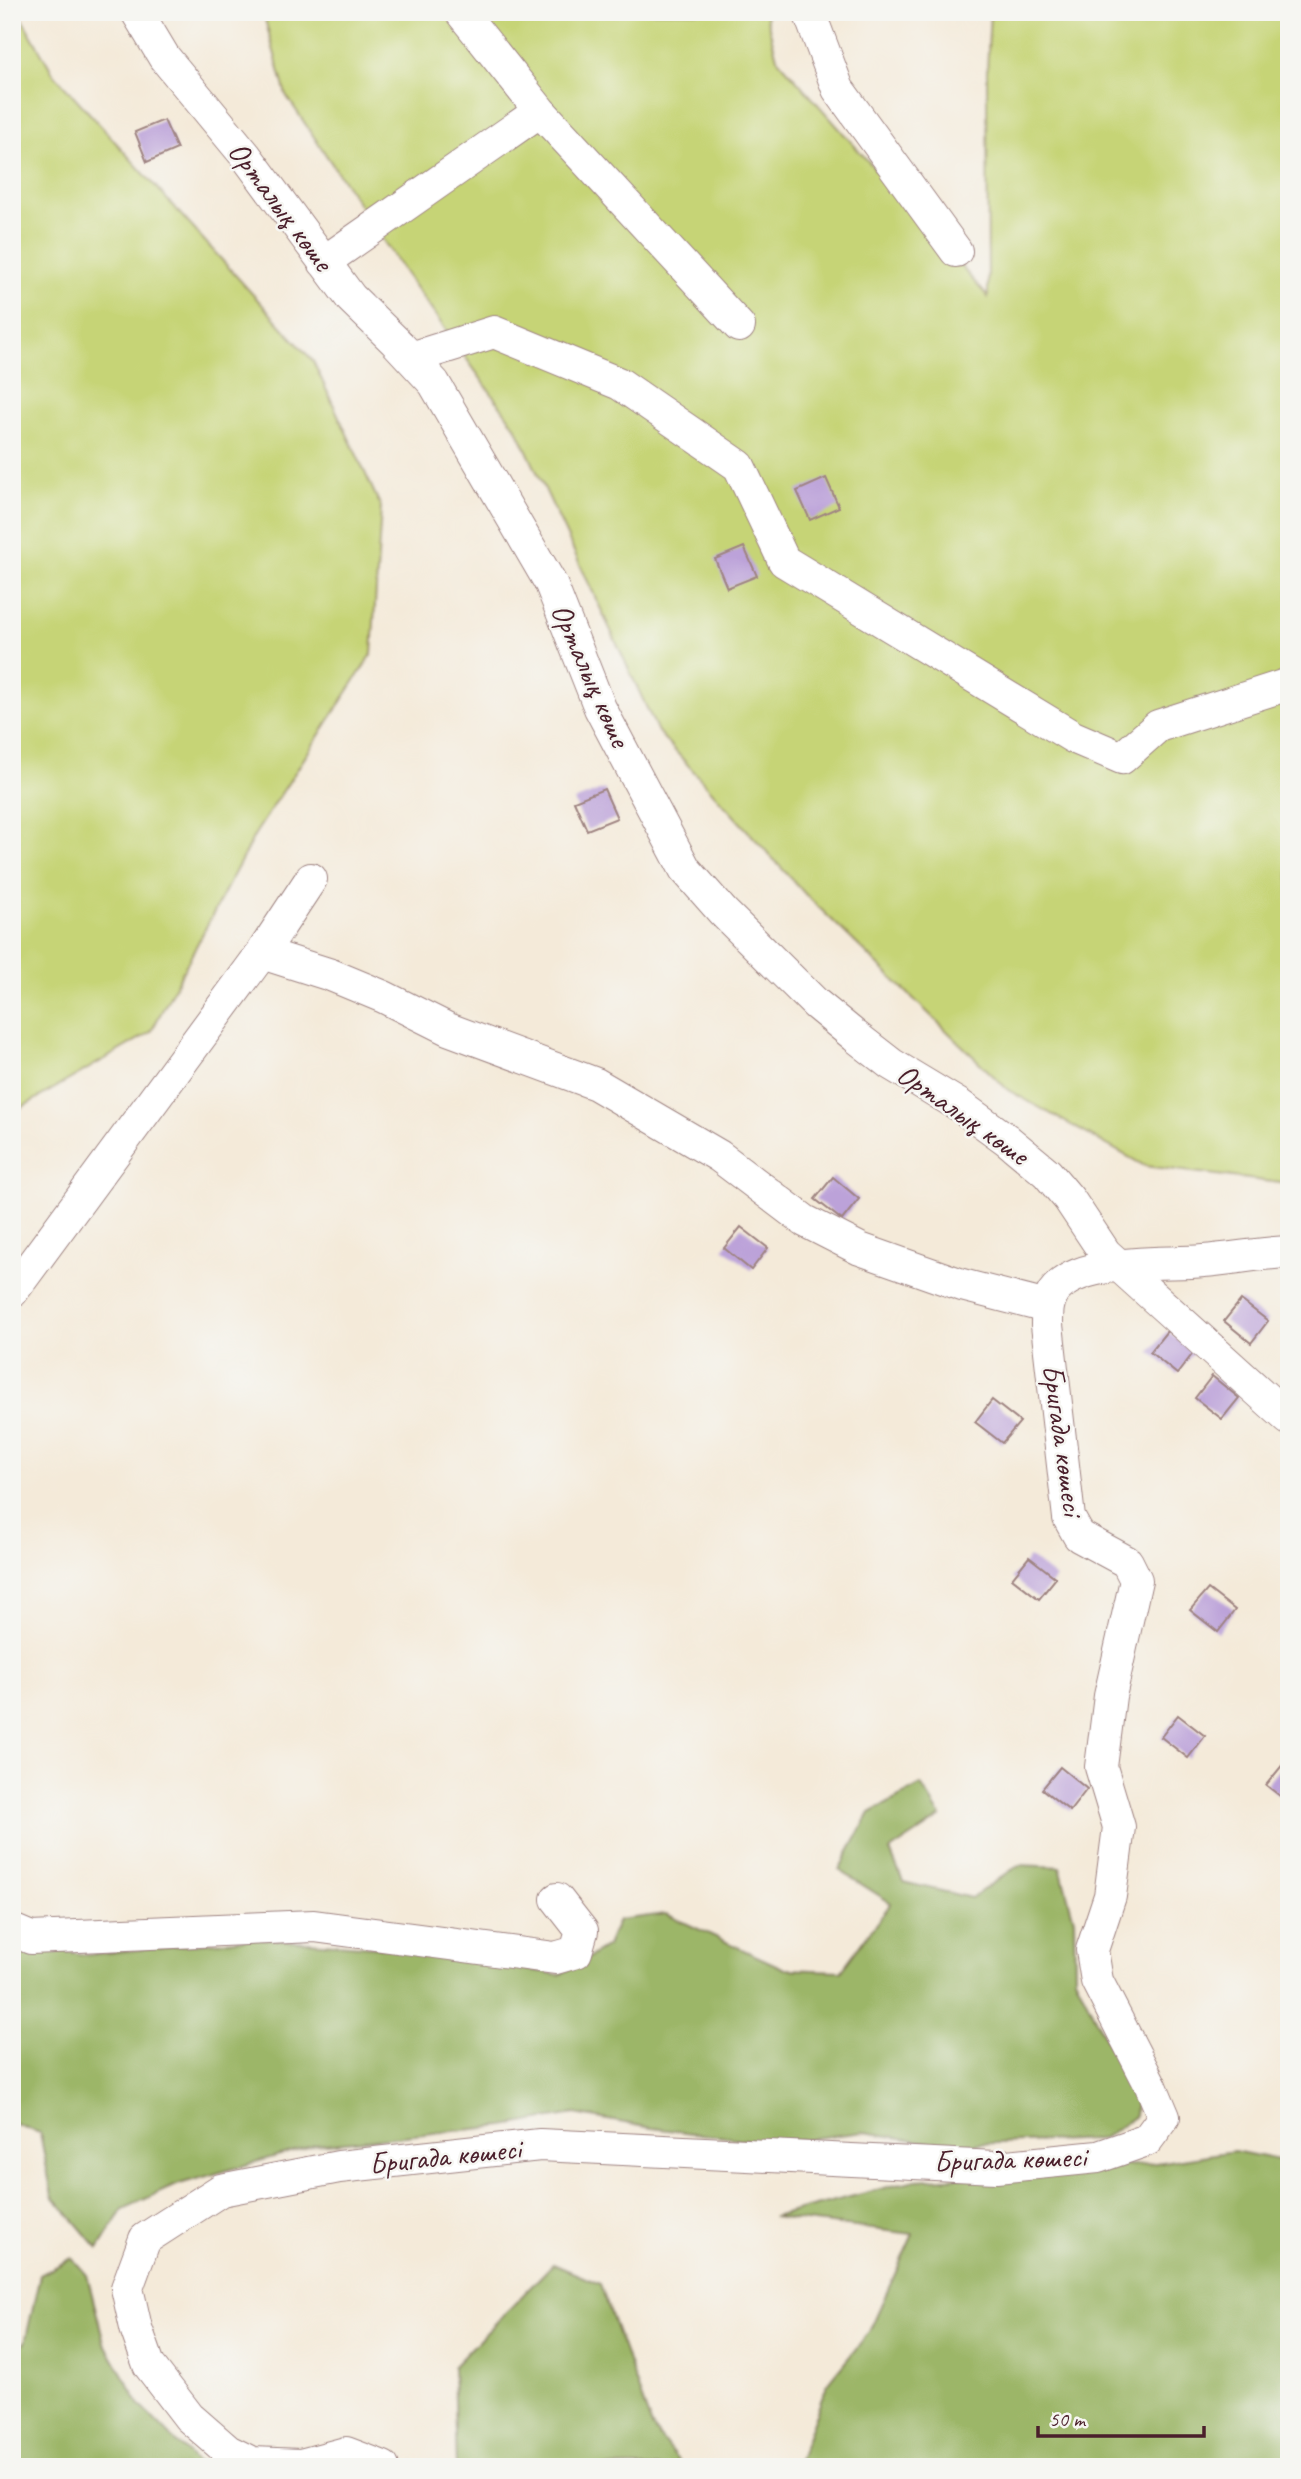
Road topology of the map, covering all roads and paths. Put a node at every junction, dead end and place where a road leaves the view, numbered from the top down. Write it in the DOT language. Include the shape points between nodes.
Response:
graph roads {
  1 [pos="137,12"];
  2 [pos="461,12"];
  3 [pos="809,12"];
  4 [pos="540,111"];
  5 [pos="956,251"];
  6 [pos="324,262"];
  7 [pos="739,326"];
  8 [pos="411,358"];
  9 [pos="1289,684"];
  10 [pos="311,879"];
  11 [pos="262,953"];
  12 [pos="1289,1252"];
  13 [pos="1119,1265"];
  14 [pos="12,1292"];
  15 [pos="1047,1307"];
  16 [pos="1289,1419"];
  17 [pos="557,1899"];
  18 [pos="12,1930"];
  19 [pos="383,2467"];
  1 -- 6 [label="street, Орталық көше" via="164,57 246,156"];
  2 -- 4 [label="street"];
  3 -- 5 [label="street" via="838,89"];
  4 -- 6 [label="street"];
  4 -- 7 [label="street"];
  6 -- 8 [label="street, Орталық көше" via="351,298"];
  8 -- 9 [label="street" via="494,332 620,384 739,466 784,561 1073,737 1122,758 1158,726"];
  8 -- 13 [label="street, Орталық көше" via="434,383 551,584 600,708 685,869 816,1004 891,1064 959,1105 1047,1173 1099,1246"];
  10 -- 11 [label="street"];
  11 -- 14 [label="street"];
  11 -- 15 [label="street" via="331,975 448,1029 596,1084 719,1156 805,1221 860,1249 962,1285"];
  12 -- 13 [label="street"];
  13 -- 15 [label="street" via="1068,1280 1054,1292"];
  13 -- 16 [label="street, Орталық көше"];
  15 -- 19 [label="street, Бригада көшесі" via="1069,1518 1079,1536 1126,1562 1136,1580 1110,1696 1101,1767 1119,1827 1110,1896 1092,1950 1097,1982 1164,2117 1147,2140 1098,2157 996,2166 540,2146 339,2167 221,2190 145,2239 127,2288 136,2328 149,2365 189,2417 228,2451 251,2463 301,2465 346,2453"];
  17 -- 18 [label="street" via="582,1931 576,1952 555,1958 314,1926 31,1938"];
}
